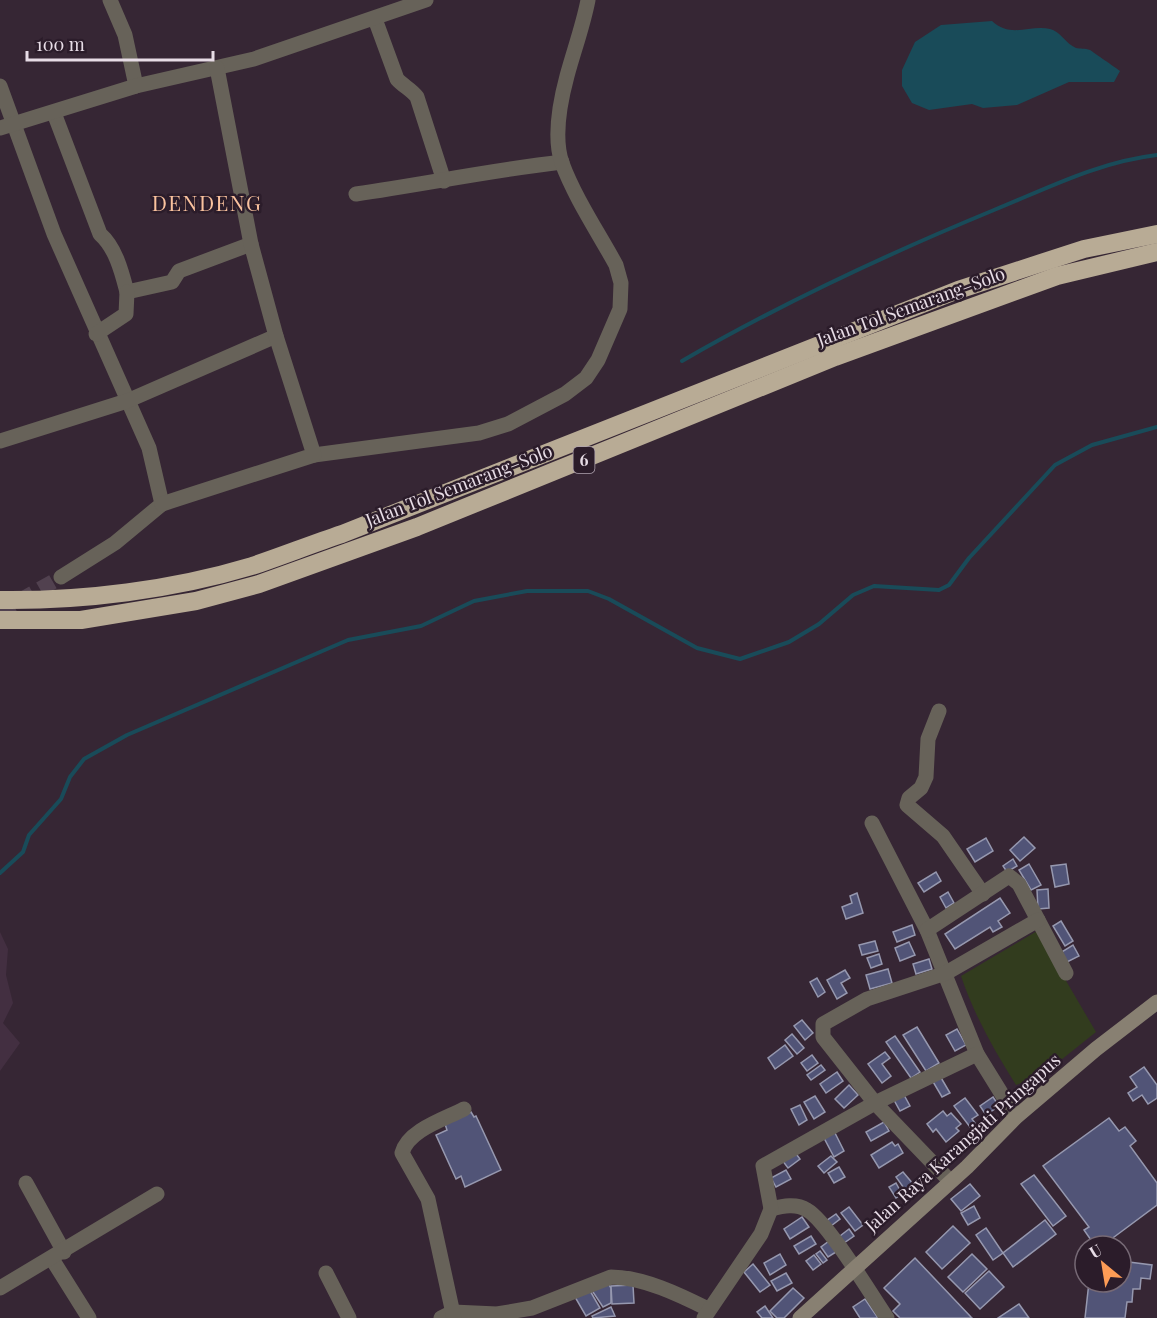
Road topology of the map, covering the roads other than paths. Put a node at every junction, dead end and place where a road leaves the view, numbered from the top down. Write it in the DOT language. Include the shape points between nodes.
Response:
graph roads {
  1 [pos="110,0"];
  2 [pos="426,0"];
  3 [pos="588,0"];
  4 [pos="375,20"];
  5 [pos="217,68"];
  6 [pos="0,86"];
  7 [pos="136,86"];
  8 [pos="54,113"];
  9 [pos="8,127"];
  10 [pos="562,162"];
  11 [pos="444,181"];
  12 [pos="356,194"];
  13 [pos="1157,234"];
  14 [pos="251,244"];
  15 [pos="1157,252"];
  16 [pos="127,292"];
  17 [pos="96,334"];
  18 [pos="276,336"];
  19 [pos="127,401"];
  20 [pos="2,435"];
  21 [pos="314,455"];
  22 [pos="162,504"];
  23 [pos="61,577"];
  24 [pos="0,600"];
  25 [pos="0,620"];
  26 [pos="939,711"];
  27 [pos="872,823"];
  28 [pos="982,894"];
  29 [pos="1038,920"];
  30 [pos="927,930"];
  31 [pos="946,973"];
  32 [pos="1066,974"];
  33 [pos="1157,1002"];
  34 [pos="977,1054"];
  35 [pos="875,1102"];
  36 [pos="464,1109"];
  37 [pos="1016,1118"];
  38 [pos="950,1181"];
  39 [pos="26,1183"];
  40 [pos="157,1194"];
  41 [pos="771,1209"];
  42 [pos="58,1256"];
  43 [pos="854,1268"];
  44 [pos="326,1273"];
  45 [pos="0,1288"];
  46 [pos="531,1313"];
  47 [pos="706,1313"];
  48 [pos="449,1316"];
  49 [pos="89,1318"];
  50 [pos="349,1318"];
  51 [pos="800,1318"];
  52 [pos="887,1318"];
  1 -- 7 [label="street" via="125,35"];
  2 -- 4 [label="street"];
  3 -- 10 [label="street" via="561,109"];
  4 -- 5 [label="street"];
  4 -- 11 [label="street" via="397,79 410,87 417,98"];
  5 -- 7 [label="street"];
  5 -- 14 [label="street"];
  6 -- 9 [label="street"];
  7 -- 8 [label="street"];
  8 -- 9 [label="street"];
  8 -- 16 [label="street" via="100,234 114,254"];
  9 -- 17 [label="street"];
  10 -- 11 [label="street" via="499,169"];
  10 -- 21 [label="street" via="616,265 621,283 620,309 586,378 544,406 479,433"];
  11 -- 12 [label="street"];
  13 -- 24 [label="highway, Jalan Tol Semarang–Solo / 6" via="1084,249 958,290 342,534 251,566 112,594 39,601"];
  14 -- 16 [label="street" via="178,271 172,282"];
  14 -- 18 [label="street"];
  15 -- 25 [label="highway, Jalan Tol Semarang–Solo / 6" via="1057,276 835,357 417,527 259,584 196,601 81,620"];
  16 -- 17 [label="street" via="126,314"];
  17 -- 19 [label="street"];
  18 -- 19 [label="street"];
  18 -- 21 [label="street"];
  19 -- 20 [label="street"];
  19 -- 22 [label="street" via="148,448"];
  21 -- 22 [label="street"];
  22 -- 23 [label="street" via="115,543"];
  26 -- 28 [label="street" via="928,739 926,777 907,805 943,836"];
  27 -- 30 [label="street"];
  28 -- 29 [label="street" via="1009,876 1015,878"];
  28 -- 30 [label="street"];
  29 -- 31 [label="street"];
  29 -- 32 [label="street"];
  30 -- 31 [label="street"];
  31 -- 34 [label="street"];
  31 -- 35 [label="street" via="867,999 823,1024 823,1037"];
  33 -- 37 [label="street, Jalan Raya Karangjati Pringapus"];
  34 -- 35 [label="street"];
  34 -- 37 [label="street"];
  35 -- 38 [label="street"];
  35 -- 41 [label="street" via="763,1166"];
  36 -- 48 [label="street" via="418,1133 402,1153 428,1199"];
  37 -- 38 [label="street, Jalan Raya Karangjati Pringapus"];
  38 -- 43 [label="street, Jalan Raya Karangjati Pringapus"];
  39 -- 42 [label="street"];
  40 -- 42 [label="street"];
  41 -- 43 [label="street" via="790,1205 808,1210"];
  41 -- 47 [label="street" via="761,1234"];
  42 -- 45 [label="street"];
  42 -- 49 [label="street"];
  43 -- 51 [label="street, Jalan Raya Karangjati Pringapus"];
  43 -- 52 [label="street"];
  44 -- 50 [label="street"];
  46 -- 47 [label="street" via="611,1277 624,1277"];
  46 -- 48 [label="street"];
}
